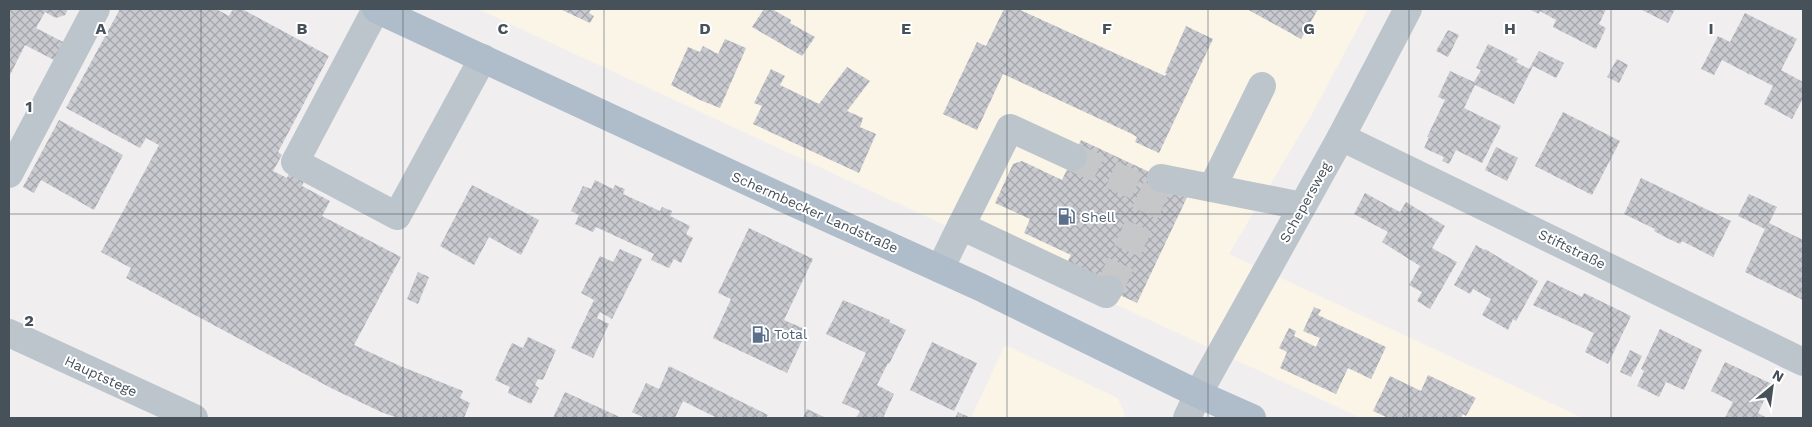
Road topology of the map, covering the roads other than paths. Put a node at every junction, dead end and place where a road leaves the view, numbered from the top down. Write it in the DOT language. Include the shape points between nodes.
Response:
graph roads {
  1 [pos="96,9"];
  2 [pos="1408,9"];
  3 [pos="384,10"];
  4 [pos="483,58"];
  5 [pos="1262,86"];
  6 [pos="1341,137"];
  7 [pos="1073,157"];
  8 [pos="9,174"];
  9 [pos="1161,178"];
  10 [pos="1212,188"];
  11 [pos="1302,206"];
  12 [pos="962,226"];
  13 [pos="940,269"];
  14 [pos="1109,289"];
  15 [pos="9,333"];
  16 [pos="1803,362"];
  17 [pos="1198,394"];
  18 [pos="194,418"];
  19 [pos="1187,418"];
  20 [pos="1252,418"];
  1 -- 8 [label="street"];
  2 -- 6 [label="street, Schepersweg"];
  3 -- 4 [label="main road, Schermbecker Landstraße"];
  3 -- 4 [label="street" via="295,162 397,216"];
  4 -- 13 [label="main road, Schermbecker Landstraße"];
  5 -- 10 [label="street"];
  6 -- 11 [label="street, Schepersweg"];
  6 -- 16 [label="street, Stiftstraße"];
  7 -- 12 [label="street" via="1010,128"];
  9 -- 10 [label="street"];
  10 -- 11 [label="street"];
  11 -- 17 [label="street, Schepersweg"];
  12 -- 13 [label="street"];
  12 -- 14 [label="street" via="1106,294"];
  13 -- 17 [label="main road, Schermbecker Landstraße"];
  15 -- 18 [label="street, Hauptstege"];
  17 -- 19 [label="street, Schepersweg"];
  17 -- 20 [label="main road, Schermbecker Landstraße"];
}
